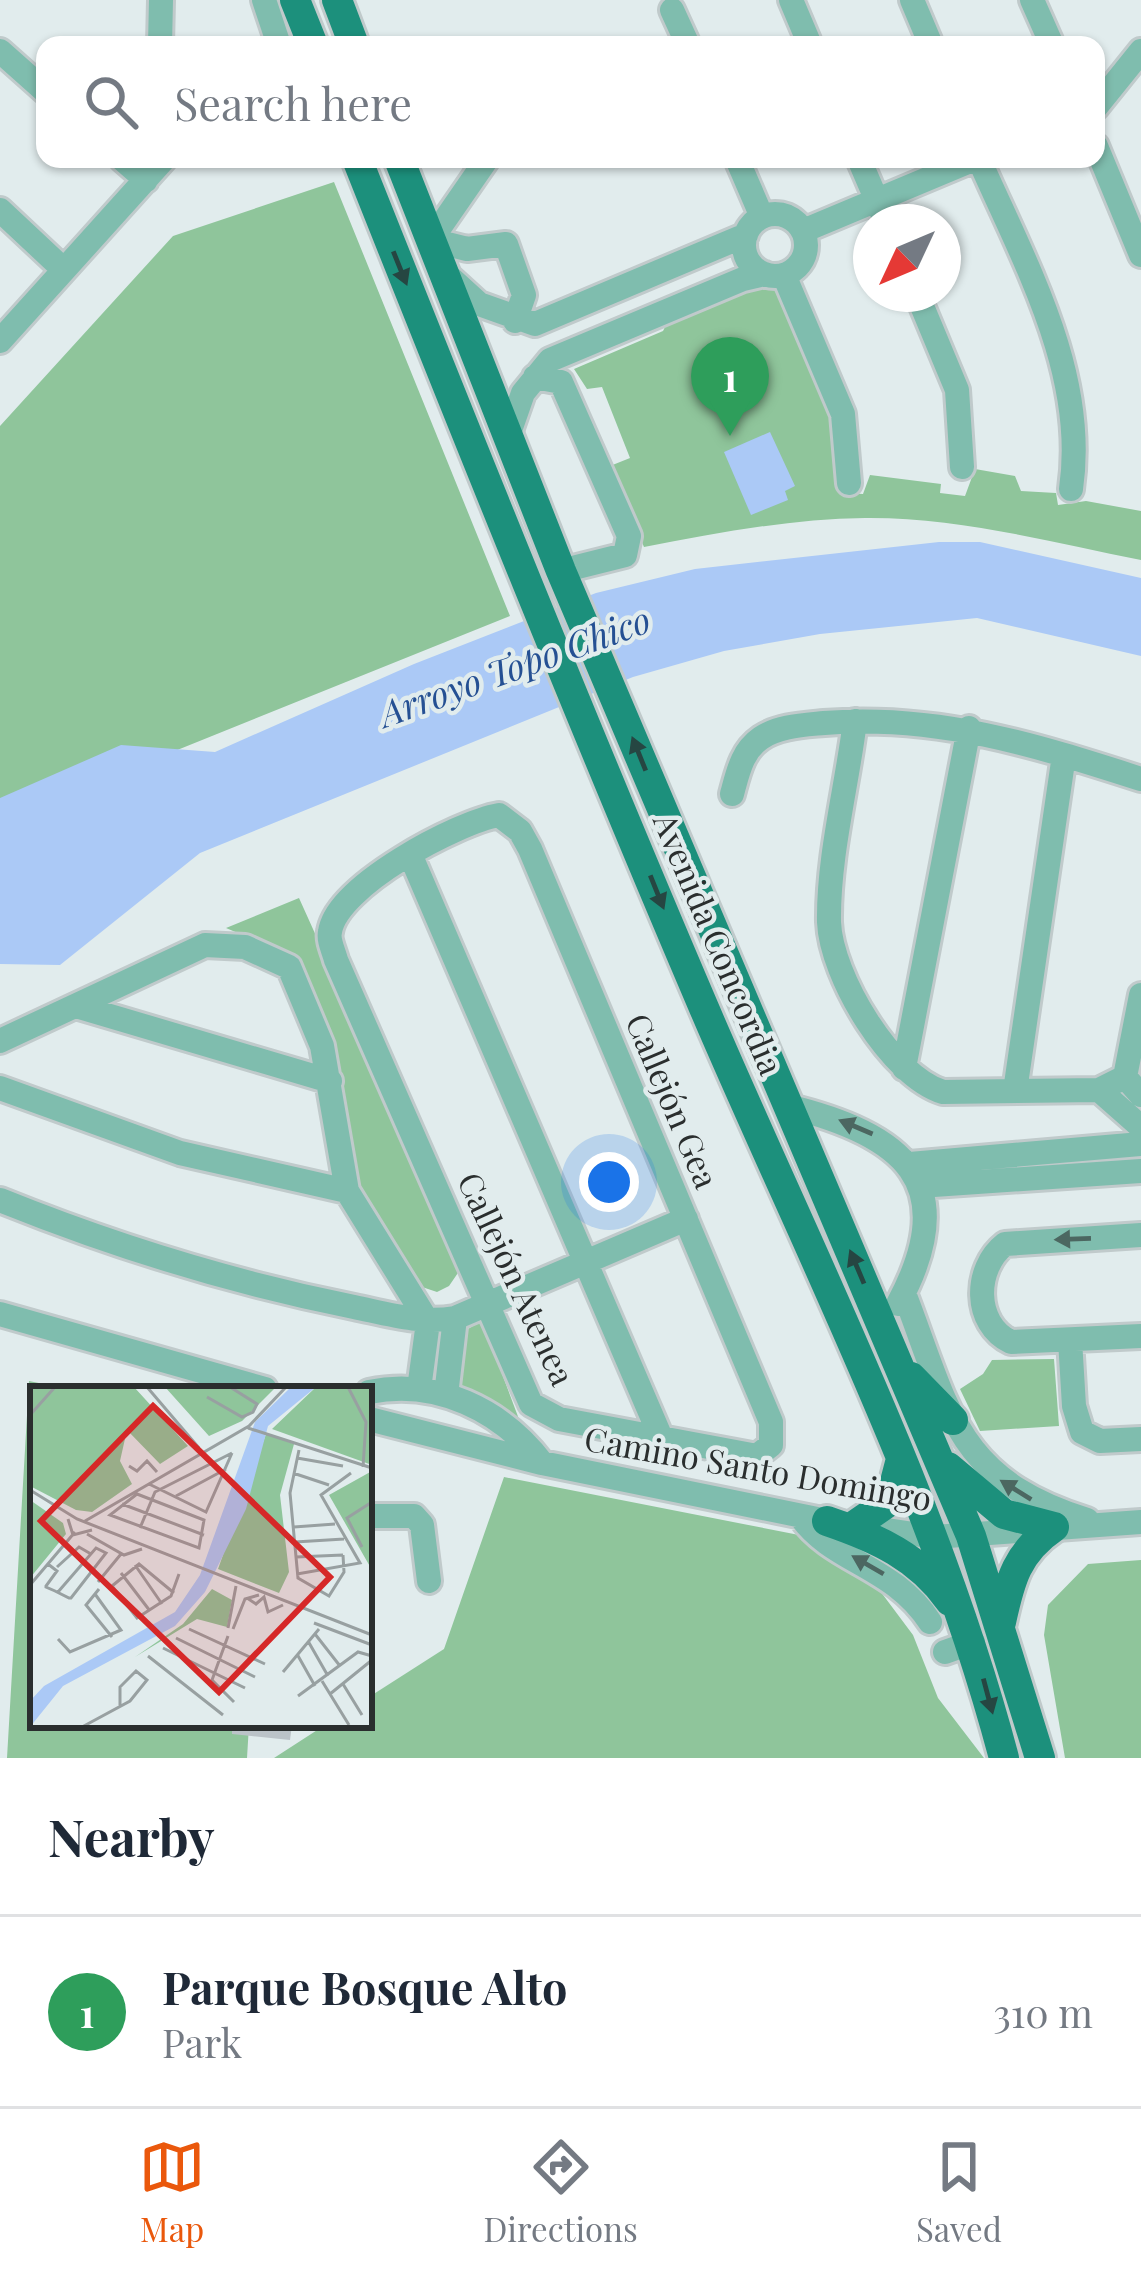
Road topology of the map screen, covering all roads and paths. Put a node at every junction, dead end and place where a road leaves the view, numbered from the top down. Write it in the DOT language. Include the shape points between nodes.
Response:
graph roads {
  1 [pos="161,0"];
  2 [pos="264,0"];
  3 [pos="295,0"];
  4 [pos="337,0"];
  5 [pos="791,0"];
  6 [pos="912,0"];
  7 [pos="1032,0"];
  8 [pos="673,10"];
  9 [pos="160,36"];
  10 [pos="276,36"];
  11 [pos="309,36"];
  12 [pos="351,36"];
  13 [pos="684,36"];
  14 [pos="806,36"];
  15 [pos="927,36"];
  16 [pos="1048,36"];
  17 [pos="0,51"];
  18 [pos="1141,51"];
  19 [pos="36,83"];
  20 [pos="1105,96"];
  21 [pos="132,168"];
  22 [pos="156,168"];
  23 [pos="361,168"];
  24 [pos="402,168"];
  25 [pos="481,168"];
  26 [pos="739,168"];
  27 [pos="863,168"];
  28 [pos="960,168"];
  29 [pos="981,168"];
  30 [pos="1105,168"];
  31 [pos="146,180"];
  32 [pos="878,204"];
  33 [pos="894,204"];
  34 [pos="0,210"];
  35 [pos="853,218"];
  36 [pos="754,226"];
  37 [pos="803,231"];
  38 [pos="430,240"];
  39 [pos="1141,254"];
  40 [pos="64,270"];
  41 [pos="443,271"];
  42 [pos="775,275"];
  43 [pos="623,289"];
  44 [pos="924,312"];
  45 [pos="525,322"];
  46 [pos="638,323"];
  47 [pos="0,341"];
  48 [pos="543,368"];
  49 [pos="508,436"];
  50 [pos="962,466"];
  51 [pos="849,482"];
  52 [pos="1071,489"];
  53 [pos="561,571"];
  54 [pos="855,721"];
  55 [pos="969,728"];
  56 [pos="1064,754"];
  57 [pos="1141,779"];
  58 [pos="732,794"];
  59 [pos="410,854"];
  60 [pos="1141,995"];
  61 [pos="76,1006"];
  62 [pos="0,1041"];
  63 [pos="904,1068"];
  64 [pos="330,1081"];
  65 [pos="1133,1086"];
  66 [pos="0,1088"];
  67 [pos="1099,1090"];
  68 [pos="1015,1091"];
  69 [pos="787,1106"];
  70 [pos="1141,1126"];
  71 [pos="1141,1144"];
  72 [pos="1033,1166"];
  73 [pos="1141,1171"];
  74 [pos="914,1175"];
  75 [pos="347,1192"];
  76 [pos="0,1200"];
  77 [pos="686,1219"];
  78 [pos="1141,1234"];
  79 [pos="589,1261"];
  80 [pos="904,1293"];
  81 [pos="489,1304"];
  82 [pos="0,1314"];
  83 [pos="454,1318"];
  84 [pos="428,1322"];
  85 [pos="884,1330"];
  86 [pos="1141,1336"];
  87 [pos="1070,1340"];
  88 [pos="899,1364"];
  89 [pos="254,1386"];
  90 [pos="419,1389"];
  91 [pos="372,1392"];
  92 [pos="446,1395"];
  93 [pos="879,1408"];
  94 [pos="372,1420"];
  95 [pos="953,1420"];
  96 [pos="771,1422"];
  97 [pos="1141,1439"];
  98 [pos="662,1440"];
  99 [pos="935,1453"];
  100 [pos="901,1459"];
  101 [pos="542,1463"];
  102 [pos="372,1516"];
  103 [pos="827,1521"];
  104 [pos="1141,1522"];
  105 [pos="1104,1525"];
  106 [pos="1054,1527"];
  107 [pos="952,1536"];
  108 [pos="429,1581"];
  109 [pos="930,1622"];
  110 [pos="972,1639"];
  111 [pos="1011,1664"];
  112 [pos="1004,1758"];
  113 [pos="1040,1758"];
  1 -- 9 [label="street"];
  2 -- 10 [label="street"];
  3 -- 11 [label="main road"];
  4 -- 12 [label="main road"];
  5 -- 14 [label="street"];
  6 -- 15 [label="street"];
  7 -- 16 [label="street"];
  8 -- 13 [label="street"];
  17 -- 19 [label="street"];
  18 -- 20 [label="street"];
  21 -- 31 [label="street"];
  22 -- 31 [label="street"];
  23 -- 93 [label="main road, Avenida Concordia, one-way" via="528,587"];
  24 -- 38 [label="main road, Avenida Concordia"];
  25 -- 38 [label="street"];
  26 -- 36 [label="street"];
  27 -- 32 [label="street"];
  28 -- 33 [label="street"];
  29 -- 52 [label="street" via="1047,313 1068,385 1077,449"];
  30 -- 39 [label="street"];
  31 -- 40 [label="street"];
  34 -- 40 [label="street"];
  35 -- 37 [label="street"];
  36 -- 37 [label="street" via="785,216"];
  36 -- 42 [label="street" via="750,263"];
  36 -- 43 [label="street"];
  37 -- 42 [label="street" via="806,252"];
  38 -- 41 [label="main road, Avenida Concordia"];
  38 -- 45 [label="street" via="466,249 506,244"];
  40 -- 47 [label="street"];
  41 -- 45 [label="street" via="479,304"];
  41 -- 49 [label="main road, Avenida Concordia"];
  42 -- 46 [label="street" via="742,279"];
  42 -- 51 [label="street" via="843,414"];
  43 -- 45 [label="street"];
  43 -- 46 [label="street"];
  44 -- 50 [label="street" via="957,391"];
  45 -- 48 [label="street"];
  46 -- 48 [label="street"];
  48 -- 49 [label="street"];
  48 -- 53 [label="street" via="561,382 629,536 625,554"];
  49 -- 53 [label="main road, Avenida Concordia"];
  69 -- 53 [label="main road, Avenida Concordia, one-way"];
  54 -- 55 [label="street"];
  54 -- 58 [label="street" via="760,739 745,754"];
  54 -- 63 [label="street" via="831,937 879,1040"];
  55 -- 56 [label="street"];
  55 -- 63 [label="street"];
  56 -- 57 [label="street"];
  56 -- 68 [label="street"];
  59 -- 77 [label="street, Callejón Gea" via="499,815 520,831"];
  59 -- 79 [label="street"];
  59 -- 81 [label="street, Callejón Atenea" via="358,893 329,932"];
  60 -- 65 [label="street"];
  61 -- 62 [label="street"];
  61 -- 64 [label="street"];
  61 -- 64 [label="street" via="219,942 263,952 289,967 309,1003"];
  63 -- 68 [label="street" via="943,1092"];
  64 -- 75 [label="street"];
  65 -- 67 [label="street"];
  66 -- 75 [label="street" via="180,1153"];
  67 -- 68 [label="street"];
  67 -- 70 [label="street"];
  74 -- 69 [label="street, one-way" via="896,1148 863,1128"];
  85 -- 69 [label="main road, Avenida Concordia, one-way"];
  71 -- 72 [label="street"];
  72 -- 73 [label="street"];
  72 -- 74 [label="street"];
  74 -- 80 [label="street" via="922,1236"];
  75 -- 84 [label="street"];
  76 -- 84 [label="street" via="277,1290"];
  77 -- 79 [label="street"];
  77 -- 96 [label="street, Callejón Gea"];
  78 -- 87 [label="street, one-way" via="1019,1242 986,1264 983,1300 996,1333 1011,1342"];
  79 -- 81 [label="street"];
  79 -- 98 [label="street"];
  80 -- 85 [label="street"];
  80 -- 95 [label="street"];
  81 -- 83 [label="street"];
  81 -- 98 [label="street, Callejón Atenea" via="538,1411"];
  82 -- 89 [label="street"];
  83 -- 84 [label="street"];
  83 -- 92 [label="street"];
  84 -- 90 [label="street"];
  85 -- 88 [label="main road, Avenida Concordia"];
  86 -- 87 [label="street"];
  87 -- 97 [label="street" via="1082,1432 1100,1441"];
  88 -- 95 [label="main road"];
  88 -- 99 [label="main road, Avenida Concordia"];
  90 -- 91 [label="street"];
  90 -- 92 [label="street"];
  92 -- 101 [label="street" via="506,1425"];
  93 -- 100 [label="main road, Avenida Concordia"];
  93 -- 107 [label="main road" via="901,1429"];
  94 -- 101 [label="street, Camino Santo Domingo"];
  105 -- 95 [label="street, one-way" via="1003,1483"];
  96 -- 98 [label="street, Callejón Atenea" via="771,1445 758,1456"];
  99 -- 106 [label="main road" via="990,1506"];
  99 -- 107 [label="main road, Avenida Concordia"];
  100 -- 103 [label="main road" via="890,1501"];
  100 -- 107 [label="main road, Avenida Concordia"];
  101 -- 103 [label="street, Camino Santo Domingo"];
  102 -- 108 [label="street" via="414,1516 422,1525"];
  103 -- 107 [label="street, Camino Santo Domingo"];
  109 -- 103 [label="street, one-way" via="903,1588 818,1538"];
  103 -- 110 [label="main road" via="919,1565"];
  104 -- 105 [label="street, Camino Santo Domingo"];
  105 -- 106 [label="street, Camino Santo Domingo"];
  106 -- 107 [label="street, Camino Santo Domingo"];
  106 -- 110 [label="main road" via="1017,1562"];
  107 -- 110 [label="main road, Avenida Concordia"];
  107 -- 111 [label="main road"];
  110 -- 111 [label="main road, Avenida Concordia"];
  110 -- 112 [label="main road, Avenida Concordia, one-way"];
  111 -- 113 [label="main road, Avenida Concordia"];
}
